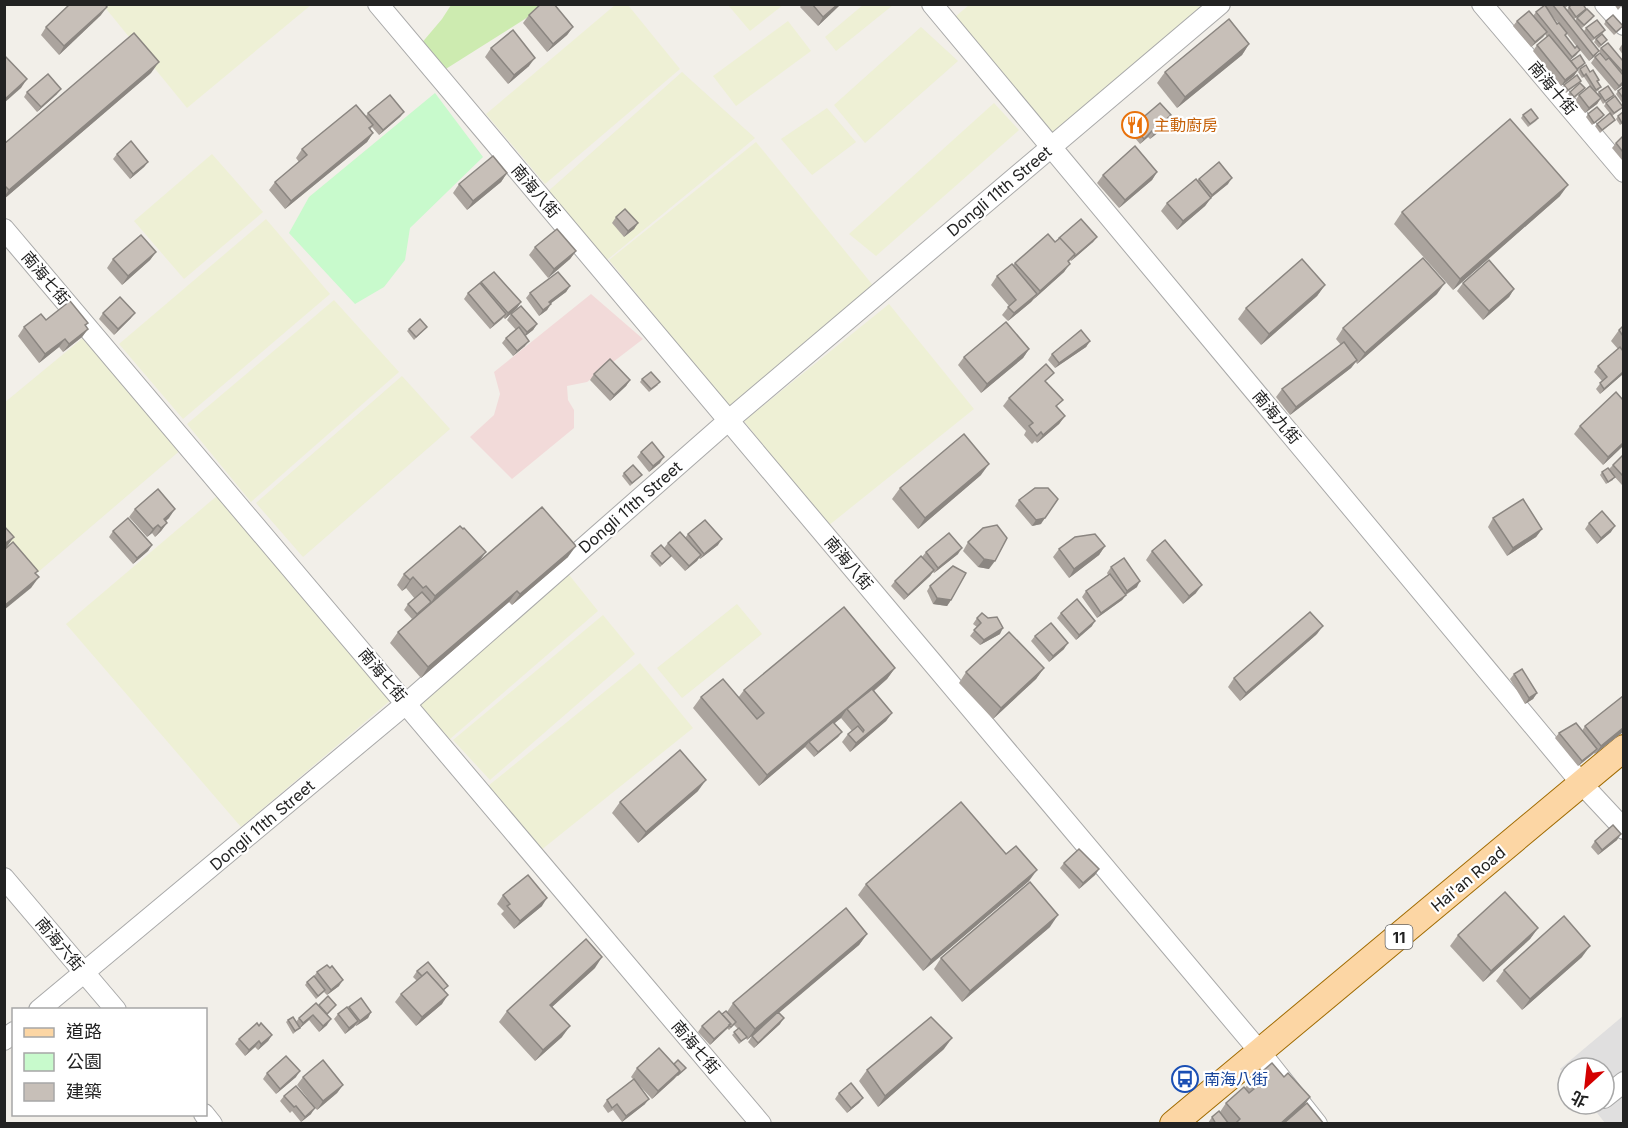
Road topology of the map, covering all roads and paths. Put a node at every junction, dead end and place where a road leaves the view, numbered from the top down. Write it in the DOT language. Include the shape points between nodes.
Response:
graph roads {
  1 [pos="378,4"];
  2 [pos="932,4"];
  3 [pos="1220,4"];
  4 [pos="1482,4"];
  5 [pos="1605,4"];
  6 [pos="1623,26"];
  7 [pos="1052,147"];
  8 [pos="1623,172"];
  9 [pos="4,229"];
  10 [pos="729,420"];
  11 [pos="407,703"];
  12 [pos="1623,748"];
  13 [pos="1582,784"];
  14 [pos="1623,829"];
  15 [pos="4,878"];
  16 [pos="84,971"];
  17 [pos="41,1008"];
  18 [pos="114,1008"];
  19 [pos="1260,1052"];
  20 [pos="760,1124"];
  21 [pos="1173,1124"];
  22 [pos="1317,1124"];
  1 -- 10 [label="street, 南海八街"];
  2 -- 7 [label="street, 南海九街"];
  3 -- 7 [label="street, Dongli 11th Street"];
  4 -- 8 [label="street, 南海十街"];
  5 -- 6 [label="street"];
  7 -- 10 [label="street, Dongli 11th Street"];
  7 -- 13 [label="street, 南海九街"];
  9 -- 11 [label="street, 南海七街"];
  10 -- 11 [label="street, Dongli 11th Street"];
  10 -- 19 [label="street, 南海八街"];
  11 -- 16 [label="street, Dongli 11th Street"];
  11 -- 20 [label="street, 南海七街"];
  12 -- 13 [label="main road, Hai'an Road / 11"];
  13 -- 14 [label="street, 南海九街"];
  13 -- 19 [label="main road, Hai'an Road / 11"];
  15 -- 16 [label="street, 南海六街"];
  16 -- 17 [label="street, Dongli 11th Street"];
  16 -- 18 [label="street, 南海六街"];
  19 -- 21 [label="main road, Hai'an Road / 11"];
  19 -- 22 [label="street, 南海八街"];
}
